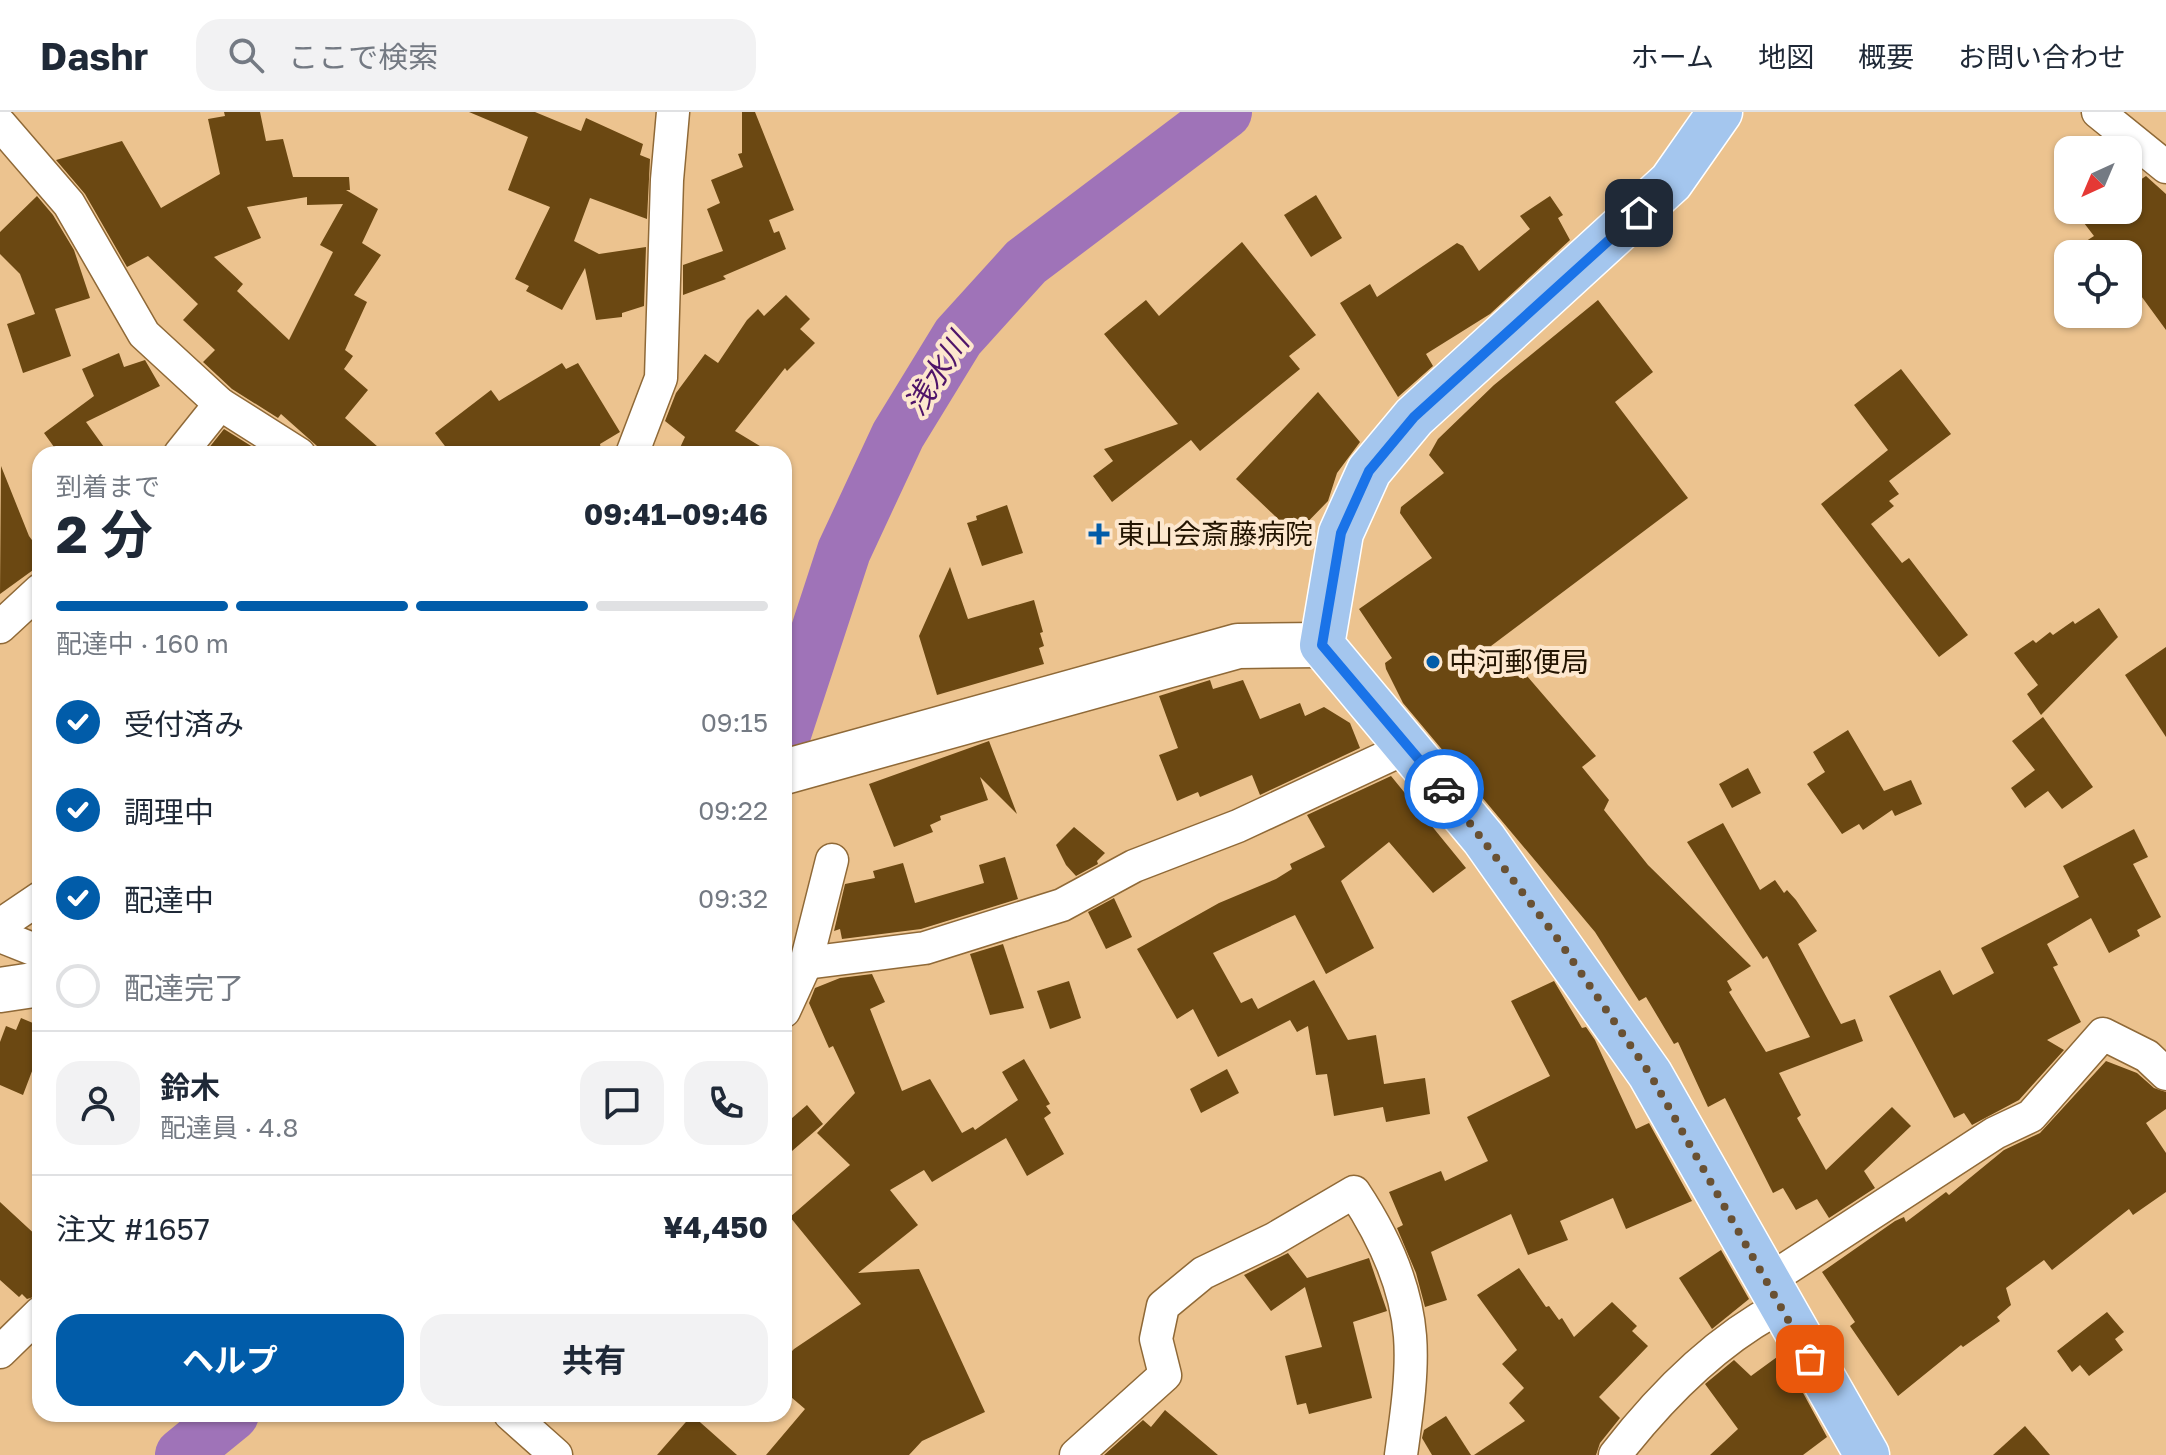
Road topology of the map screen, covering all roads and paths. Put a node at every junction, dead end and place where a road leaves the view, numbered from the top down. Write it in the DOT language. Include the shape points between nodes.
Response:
graph roads {
  1 [pos="673,112"];
  2 [pos="1720,112"];
  3 [pos="2098,112"];
  4 [pos="0,124"];
  5 [pos="2166,167"];
  6 [pos="220,404"];
  7 [pos="186,446"];
  8 [pos="286,446"];
  9 [pos="635,446"];
  10 [pos="32,597"];
  11 [pos="0,627"];
  12 [pos="1322,645"];
  13 [pos="1410,746"];
  14 [pos="792,770"];
  15 [pos="832,860"];
  16 [pos="32,903"];
  17 [pos="0,925"];
  18 [pos="0,936"];
  19 [pos="32,949"];
  20 [pos="806,963"];
  21 [pos="32,985"];
  22 [pos="0,990"];
  23 [pos="792,994"];
  24 [pos="2166,1074"];
  25 [pos="1773,1294"];
  26 [pos="32,1321"];
  27 [pos="0,1352"];
  28 [pos="519,1422"];
  29 [pos="556,1455"];
  30 [pos="1076,1455"];
  31 [pos="1401,1455"];
  32 [pos="1615,1455"];
  33 [pos="1867,1455"];
  1 -- 9 [label="street" via="661,378"];
  2 -- 12 [label="highway" via="1671,182 1414,417 1369,471 1341,533"];
  3 -- 5 [label="street"];
  4 -- 6 [label="street" via="69,204 144,334"];
  6 -- 7 [label="street"];
  6 -- 8 [label="street"];
  10 -- 11 [label="street"];
  12 -- 13 [label="highway"];
  12 -- 14 [label="street" via="1238,646"];
  13 -- 20 [label="street" via="1238,826 1134,866 1062,905 925,948"];
  13 -- 25 [label="highway" via="1557,938 1650,1074"];
  15 -- 20 [label="street"];
  16 -- 17 [label="street"];
  18 -- 19 [label="street"];
  20 -- 23 [label="street"];
  21 -- 22 [label="street"];
  24 -- 25 [label="street" via="2147,1056 2103,1034 2031,1116 1995,1133"];
  25 -- 32 [label="street" via="1648,1411"];
  25 -- 33 [label="highway"];
  26 -- 27 [label="street"];
  28 -- 29 [label="street"];
  30 -- 31 [label="street" via="1165,1375 1156,1339 1163,1306 1203,1273 1354,1192 1376,1225 1410,1336"];
}
